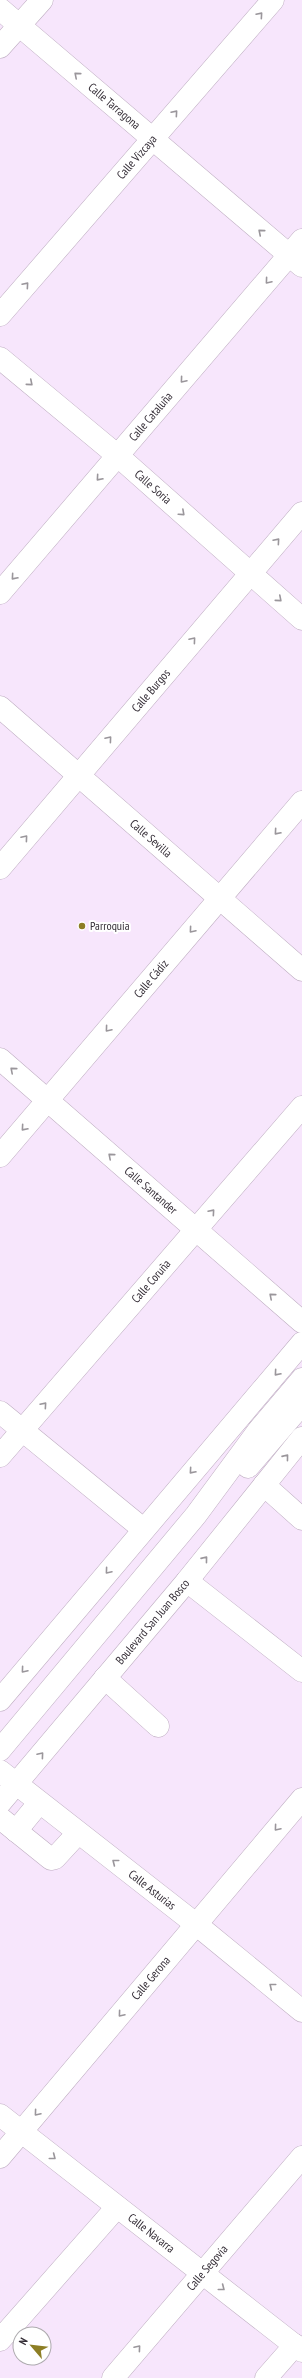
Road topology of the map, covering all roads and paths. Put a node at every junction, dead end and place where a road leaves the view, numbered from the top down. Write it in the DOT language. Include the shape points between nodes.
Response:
graph roads {
  1 [pos="42,0"];
  2 [pos="273,0"];
  3 [pos="0,9"];
  4 [pos="20,26"];
  5 [pos="0,47"];
  6 [pos="153,140"];
  7 [pos="298,254"];
  8 [pos="0,315"];
  9 [pos="0,358"];
  10 [pos="118,456"];
  11 [pos="302,513"];
  12 [pos="249,573"];
  13 [pos="0,593"];
  14 [pos="302,619"];
  15 [pos="0,707"];
  16 [pos="80,774"];
  17 [pos="302,802"];
  18 [pos="0,868"];
  19 [pos="219,898"];
  20 [pos="302,970"];
  21 [pos="0,1059"];
  22 [pos="48,1100"];
  23 [pos="302,1107"];
  24 [pos="0,1156"];
  25 [pos="195,1230"];
  26 [pos="302,1322"];
  27 [pos="302,1343"];
  28 [pos="302,1379"];
  29 [pos="302,1404"];
  30 [pos="0,1412"];
  31 [pos="22,1430"];
  32 [pos="302,1438"];
  33 [pos="0,1456"];
  34 [pos="264,1485"];
  35 [pos="196,1515"];
  36 [pos="302,1519"];
  37 [pos="143,1529"];
  38 [pos="187,1581"];
  39 [pos="302,1671"];
  40 [pos="105,1678"];
  41 [pos="0,1700"];
  42 [pos="158,1726"];
  43 [pos="0,1750"];
  44 [pos="8,1778"];
  45 [pos="302,1798"];
  46 [pos="0,1803"];
  47 [pos="39,1803"];
  48 [pos="8,1825"];
  49 [pos="78,1833"];
  50 [pos="196,1925"];
  51 [pos="302,2011"];
  52 [pos="0,2116"];
  53 [pos="21,2132"];
  54 [pos="0,2157"];
  55 [pos="302,2157"];
  56 [pos="117,2207"];
  57 [pos="202,2272"];
  58 [pos="0,2340"];
  59 [pos="298,2348"];
  60 [pos="113,2378"];
  61 [pos="266,2378"];
  1 -- 4 [label="street"];
  6 -- 2 [label="street, Calle Vizcaya, one-way"];
  3 -- 4 [label="street, Calle Tarragona"];
  4 -- 5 [label="street"];
  6 -- 4 [label="street, Calle Tarragona, one-way"];
  7 -- 6 [label="street, Calle Tarragona, one-way"];
  8 -- 6 [label="street, Calle Vizcaya, one-way"];
  7 -- 10 [label="street, Calle Cataluña, one-way"];
  9 -- 10 [label="street, Calle Soria, one-way"];
  10 -- 12 [label="street, Calle Soria, one-way"];
  10 -- 13 [label="street, Calle Cataluña, one-way"];
  12 -- 11 [label="street, Calle Burgos, one-way"];
  12 -- 14 [label="street, Calle Soria, one-way"];
  16 -- 12 [label="street, Calle Burgos, one-way"];
  15 -- 16 [label="street, Calle Sevilla"];
  18 -- 16 [label="street, Calle Burgos, one-way"];
  16 -- 19 [label="street, Calle Sevilla"];
  17 -- 19 [label="street, Calle Cádiz, one-way"];
  19 -- 20 [label="street, Calle Sevilla"];
  19 -- 22 [label="street, Calle Cádiz, one-way"];
  22 -- 21 [label="street, Calle Santander, one-way"];
  22 -- 24 [label="street, Calle Cádiz, one-way"];
  25 -- 22 [label="street, Calle Santander, one-way"];
  25 -- 23 [label="street, Calle Coruña, one-way"];
  26 -- 25 [label="street, Calle Santander, one-way"];
  31 -- 25 [label="street, Calle Coruña, one-way"];
  27 -- 37 [label="street, one-way"];
  28 -- 35 [label="street" via="258,1431"];
  29 -- 35 [label="street" via="240,1475"];
  30 -- 31 [label="street"];
  31 -- 33 [label="street, Calle Coruña"];
  31 -- 37 [label="street"];
  34 -- 32 [label="street, Boulevard San Juan Bosco, one-way"];
  34 -- 36 [label="street"];
  38 -- 34 [label="street, Boulevard San Juan Bosco, one-way"];
  35 -- 43 [label="street"];
  37 -- 41 [label="street, one-way"];
  38 -- 39 [label="street"];
  38 -- 40 [label="street, Boulevard San Juan Bosco"];
  40 -- 42 [label="street"];
  44 -- 40 [label="street, Boulevard San Juan Bosco, one-way"];
  44 -- 46 [label="street, Boulevard San Juan Bosco"];
  44 -- 47 [label="street, Calle Asturias"];
  45 -- 50 [label="street, Calle Gerona, one-way"];
  47 -- 48 [label="street"];
  47 -- 49 [label="street, Calle Asturias"];
  48 -- 49 [label="street" via="51,1859 55,1858"];
  50 -- 49 [label="street, Calle Asturias, one-way"];
  51 -- 50 [label="street, Calle Asturias, one-way"];
  50 -- 53 [label="street, Calle Gerona, one-way"];
  52 -- 53 [label="street, Calle Navarra"];
  53 -- 54 [label="street, Calle Gerona"];
  53 -- 56 [label="street, Calle Navarra, one-way"];
  55 -- 57 [label="street, Calle Segovia"];
  56 -- 57 [label="street, Calle Navarra"];
  56 -- 58 [label="street"];
  57 -- 59 [label="street, Calle Navarra, one-way"];
  60 -- 57 [label="street, Calle Segovia, one-way"];
  59 -- 61 [label="street"];
}
